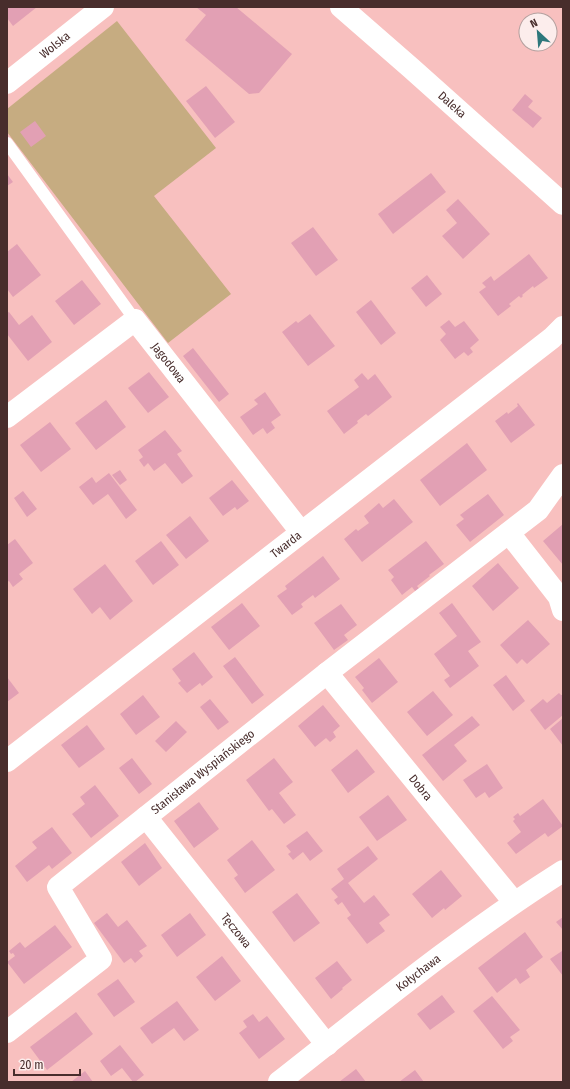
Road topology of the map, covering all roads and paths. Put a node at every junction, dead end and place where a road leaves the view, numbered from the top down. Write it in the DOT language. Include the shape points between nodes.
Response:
graph roads {
  1 [pos="103,7"];
  2 [pos="340,7"];
  3 [pos="7,83"];
  4 [pos="7,143"];
  5 [pos="563,204"];
  6 [pos="135,320"];
  7 [pos="563,327"];
  8 [pos="7,417"];
  9 [pos="563,475"];
  10 [pos="301,532"];
  11 [pos="509,533"];
  12 [pos="563,610"];
  13 [pos="327,674"];
  14 [pos="7,761"];
  15 [pos="146,817"];
  16 [pos="563,871"];
  17 [pos="514,902"];
  18 [pos="7,1032"];
  19 [pos="327,1045"];
  20 [pos="279,1082"];
  1 -- 3 [label="street, Wolska"];
  2 -- 5 [label="street, Daleka"];
  4 -- 6 [label="lane"];
  6 -- 8 [label="street"];
  6 -- 10 [label="street, Jagodowa"];
  7 -- 10 [label="street, Twarda" via="546,343"];
  9 -- 11 [label="street, Stanisława Wyspiańskiego" via="538,510"];
  10 -- 14 [label="street, Twarda"];
  11 -- 12 [label="street" via="559,597"];
  11 -- 13 [label="street, Stanisława Wyspiańskiego"];
  13 -- 15 [label="street, Stanisława Wyspiańskiego"];
  13 -- 17 [label="street, Dobra"];
  15 -- 18 [label="street, Stanisława Wyspiańskiego" via="58,887 101,959"];
  15 -- 19 [label="street, Tęczowa"];
  16 -- 17 [label="street, Kołychawa"];
  17 -- 19 [label="street, Kołychawa"];
  19 -- 20 [label="street, Kołychawa"];
}
